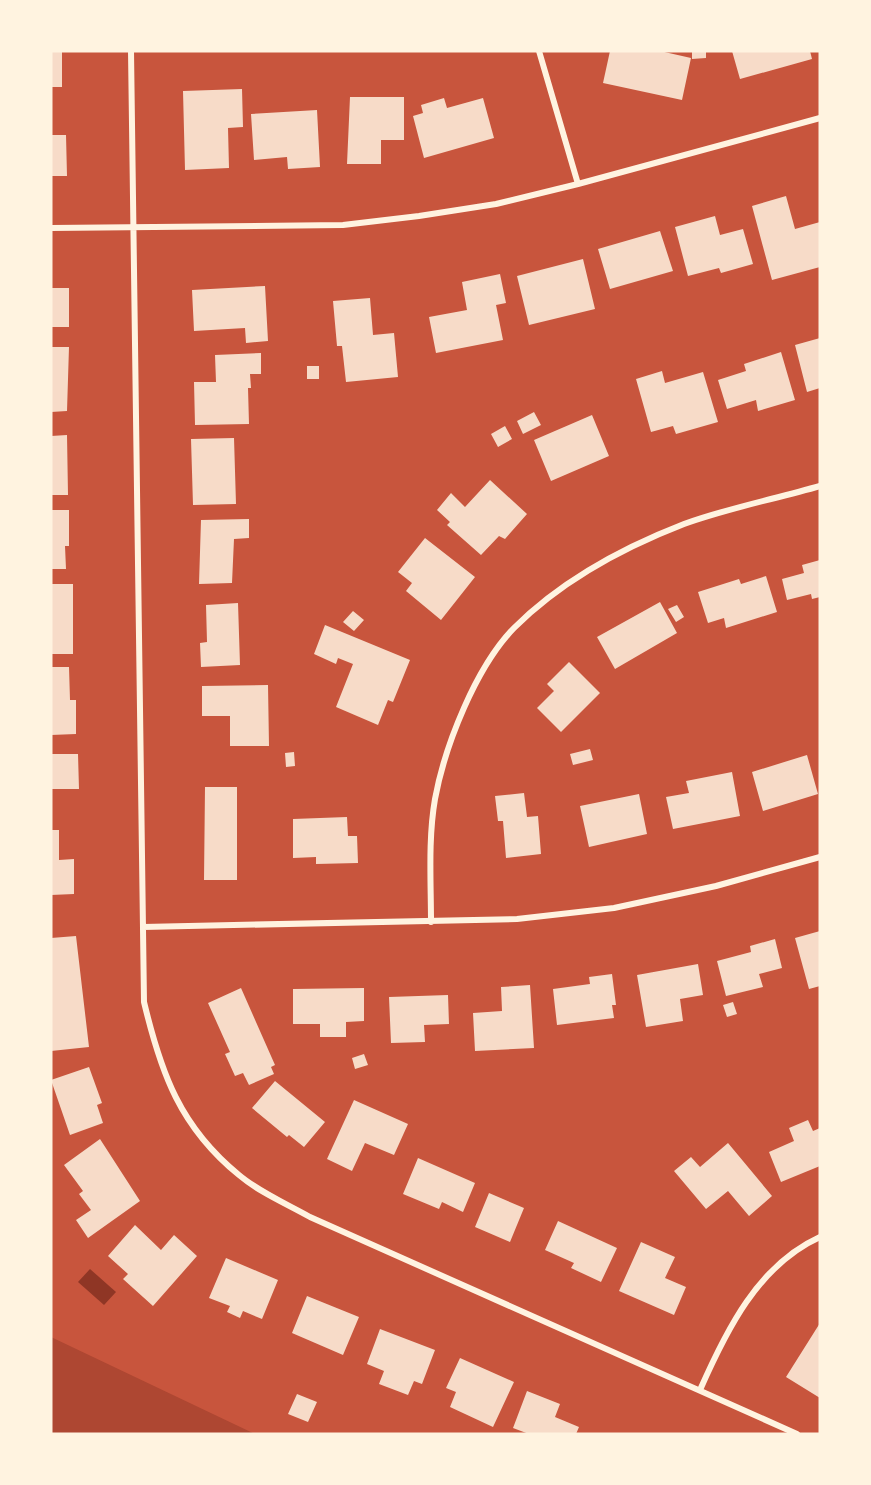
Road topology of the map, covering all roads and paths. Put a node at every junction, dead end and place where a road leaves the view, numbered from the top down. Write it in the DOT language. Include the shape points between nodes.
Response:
graph roads {
  1 [pos="131,51"];
  2 [pos="539,51"];
  3 [pos="820,118"];
  4 [pos="578,184"];
  5 [pos="134,227"];
  6 [pos="51,228"];
  7 [pos="820,486"];
  8 [pos="820,857"];
  9 [pos="431,922"];
  10 [pos="143,927"];
  11 [pos="820,1237"];
  12 [pos="699,1390"];
  13 [pos="797,1434"];
  1 -- 5 [label="street"];
  2 -- 4 [label="street"];
  3 -- 4 [label="street"];
  4 -- 5 [label="street" via="496,204 343,225"];
  5 -- 6 [label="street"];
  5 -- 10 [label="street"];
  7 -- 9 [label="street" via="686,523 624,549 567,583 513,628 479,678 455,727 435,800"];
  8 -- 9 [label="street" via="716,886 614,908 517,919"];
  9 -- 10 [label="street"];
  10 -- 12 [label="street" via="144,1002 158,1058 176,1101 201,1140 240,1177 310,1217"];
  11 -- 12 [label="street" via="808,1242 765,1278 736,1316"];
  12 -- 13 [label="street"];
}
